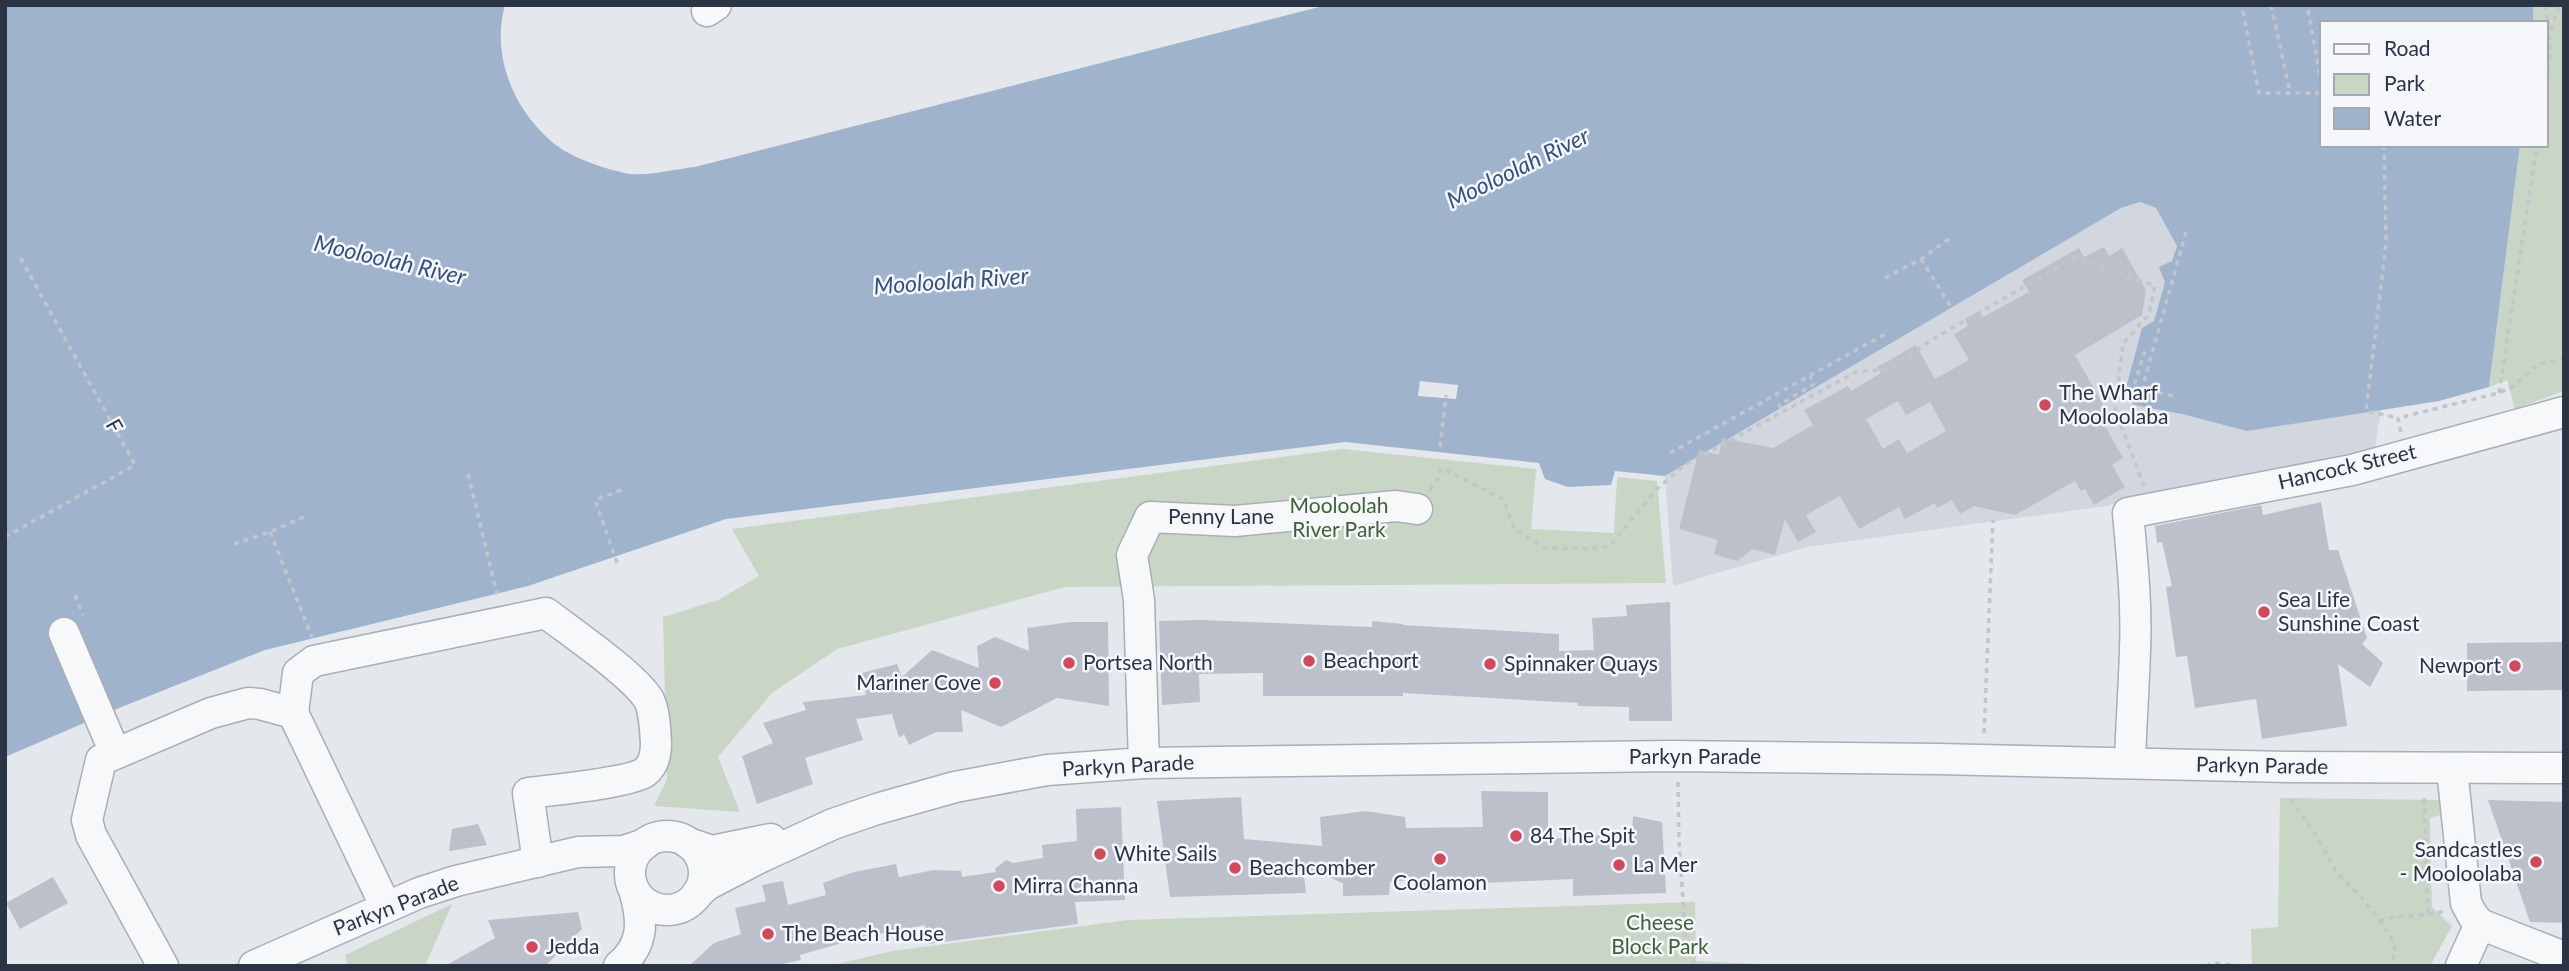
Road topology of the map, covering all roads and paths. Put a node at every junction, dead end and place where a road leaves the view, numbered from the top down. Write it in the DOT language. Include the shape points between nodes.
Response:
graph roads {
  1 [pos="2270,5"];
  2 [pos="2545,5"];
  3 [pos="2559,5"];
  4 [pos="2243,10"];
  5 [pos="2308,10"];
  6 [pos="2551,32"];
  7 [pos="2320,75"];
  8 [pos="2548,75"];
  9 [pos="2290,93"];
  10 [pos="2320,93"];
  11 [pos="2384,147"];
  12 [pos="2537,147"];
  13 [pos="2186,232"];
  14 [pos="1953,236"];
  15 [pos="20,257"];
  16 [pos="1921,259"];
  17 [pos="1885,278"];
  18 [pos="1951,307"];
  19 [pos="1887,333"];
  20 [pos="2151,354"];
  21 [pos="2564,359"];
  22 [pos="1810,376"];
  23 [pos="2499,393"];
  24 [pos="1446,395"];
  25 [pos="2117,396"];
  26 [pos="2173,396"];
  27 [pos="1781,408"];
  28 [pos="2564,412"];
  29 [pos="2398,418"];
  30 [pos="1440,447"];
  31 [pos="1670,453"];
  32 [pos="2405,455"];
  33 [pos="468,474"];
  34 [pos="624,489"];
  35 [pos="2138,504"];
  36 [pos="1417,509"];
  37 [pos="306,516"];
  38 [pos="1993,520"];
  39 [pos="270,532"];
  40 [pos="5,537"];
  41 [pos="233,544"];
  42 [pos="617,563"];
  43 [pos="497,594"];
  44 [pos="64,633"];
  45 [pos="313,639"];
  46 [pos="293,713"];
  47 [pos="1984,733"];
  48 [pos="115,753"];
  49 [pos="1671,756"];
  50 [pos="1144,763"];
  51 [pos="2130,763"];
  52 [pos="2564,768"];
  53 [pos="2452,769"];
  54 [pos="2424,794"];
  55 [pos="2291,799"];
  56 [pos="833,824"];
  57 [pos="688,843"];
  58 [pos="645,844"];
  59 [pos="540,862"];
  60 [pos="633,889"];
  61 [pos="691,899"];
  62 [pos="386,907"];
  63 [pos="2450,911"];
  64 [pos="2428,914"];
  65 [pos="2380,922"];
  66 [pos="2480,924"];
  67 [pos="2564,957"];
  68 [pos="163,966"];
  69 [pos="254,966"];
  70 [pos="619,966"];
  71 [pos="636,966"];
  72 [pos="1695,966"];
  73 [pos="2206,966"];
  74 [pos="2243,966"];
  75 [pos="2392,966"];
  76 [pos="2461,966"];
  1 -- 9 [label="path"];
  2 -- 6 [label="path"];
  3 -- 6 [label="path"];
  4 -- 9 [label="path" via="2259,93"];
  5 -- 7 [label="path"];
  6 -- 8 [label="path"];
  9 -- 10 [label="path"];
  11 -- 29 [label="path" via="2386,244 2366,411"];
  12 -- 23 [label="path"];
  13 -- 20 [label="path"];
  14 -- 16 [label="path"];
  15 -- 40 [label="path, F" via="135,465"];
  16 -- 17 [label="path"];
  16 -- 18 [label="path"];
  19 -- 22 [label="path"];
  20 -- 25 [label="path" via="2144,353 2130,400"];
  20 -- 26 [label="path" via="2142,389"];
  21 -- 23 [label="path" via="2538,364"];
  22 -- 27 [label="path" via="1814,384 1779,405"];
  22 -- 31 [label="path"];
  23 -- 29 [label="path"];
  24 -- 30 [label="path"];
  25 -- 35 [label="path" via="2115,410"];
  25 -- 36 [label="path" via="2123,344 2149,314 2155,286 2076,257 1933,339 1890,369 1856,372 1683,466 1657,489 1610,546 1545,548 1515,530 1503,499 1441,468"];
  28 -- 32 [label="street, Hancock Street"];
  29 -- 32 [label="path"];
  32 -- 35 [label="street, Hancock Street" via="2353,470"];
  33 -- 43 [label="path"];
  34 -- 42 [label="path" via="595,500"];
  35 -- 51 [label="street"];
  36 -- 50 [label="street, Penny Lane" via="1396,506 1235,521 1150,517 1132,555 1139,600"];
  37 -- 39 [label="path"];
  38 -- 47 [label="path"];
  39 -- 41 [label="path"];
  39 -- 45 [label="path"];
  44 -- 48 [label="street"];
  46 -- 48 [label="street" via="248,703 211,713"];
  46 -- 59 [label="street" via="298,673 314,661 546,613 626,676 649,701 656,753 645,772 629,778 528,793"];
  46 -- 62 [label="street"];
  48 -- 68 [label="street" via="101,760 87,820"];
  49 -- 50 [label="street, Parkyn Parade"];
  49 -- 51 [label="street, Parkyn Parade"];
  49 -- 72 [label="path" via="1678,782 1686,944"];
  50 -- 56 [label="street, Parkyn Parade" via="1047,770 955,787"];
  51 -- 53 [label="street, Parkyn Parade"];
  52 -- 53 [label="street, Parkyn Parade"];
  53 -- 66 [label="street" via="2466,903"];
  54 -- 64 [label="path"];
  55 -- 65 [label="path" via="2337,873"];
  56 -- 57 [label="street, Parkyn Parade" via="723,850 707,851"];
  56 -- 61 [label="street, Parkyn Parade" via="712,881"];
  57 -- 58 [label="street" via="667,836"];
  57 -- 61 [label="street" via="703,866 703,877"];
  58 -- 59 [label="street, Parkyn Parade" via="627,851 585,851"];
  58 -- 60 [label="street" via="631,864"];
  59 -- 60 [label="street, Parkyn Parade" via="606,867"];
  59 -- 62 [label="street, Parkyn Parade" via="456,881"];
  60 -- 61 [label="street" via="656,909 668,910"];
  60 -- 70 [label="street" via="640,915 638,939 633,953"];
  61 -- 71 [label="street, Parkyn Parade"];
  62 -- 69 [label="street, Parkyn Parade"];
  63 -- 64 [label="path"];
  64 -- 65 [label="path"];
  65 -- 75 [label="path" via="2394,943"];
  66 -- 67 [label="street"];
  66 -- 76 [label="street"];
  73 -- 74 [label="path"];
}
